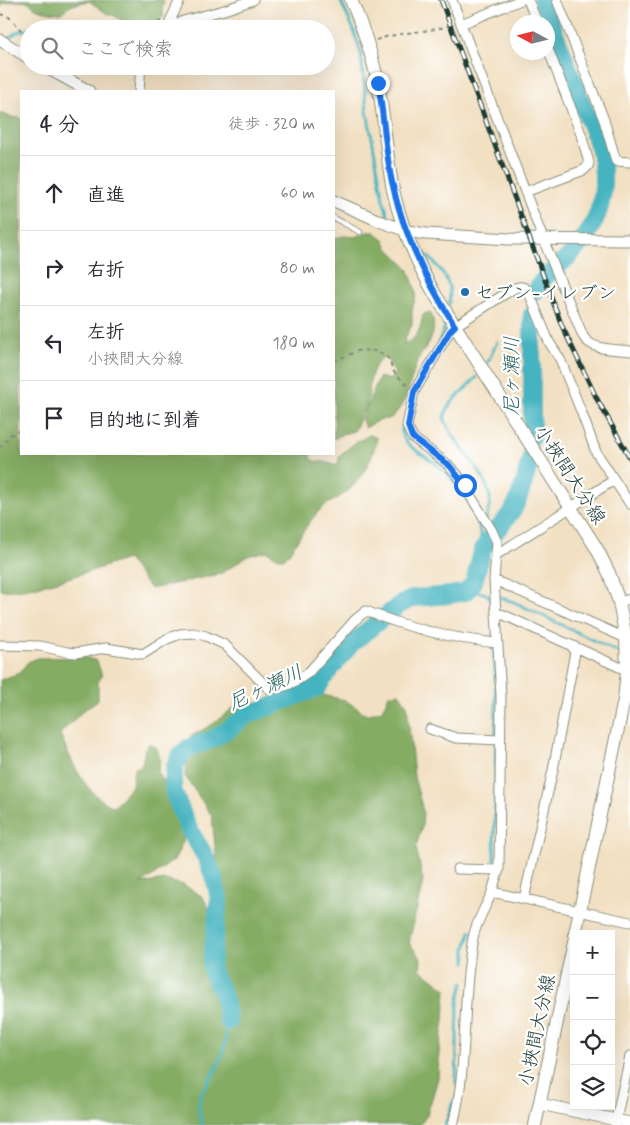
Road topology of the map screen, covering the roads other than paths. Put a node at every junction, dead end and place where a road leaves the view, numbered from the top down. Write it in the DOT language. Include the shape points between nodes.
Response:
graph roads {
  1 [pos="180,0"];
  2 [pos="253,0"];
  3 [pos="351,0"];
  4 [pos="452,0"];
  5 [pos="521,0"];
  6 [pos="528,0"];
  7 [pos="557,0"];
  8 [pos="534,15"];
  9 [pos="175,20"];
  10 [pos="187,20"];
  11 [pos="461,23"];
  12 [pos="0,40"];
  13 [pos="20,52"];
  14 [pos="552,60"];
  15 [pos="60,75"];
  16 [pos="140,75"];
  17 [pos="87,90"];
  18 [pos="139,90"];
  19 [pos="630,162"];
  20 [pos="525,192"];
  21 [pos="335,202"];
  22 [pos="335,219"];
  23 [pos="407,230"];
  24 [pos="360,232"];
  25 [pos="543,239"];
  26 [pos="630,240"];
  27 [pos="455,326"];
  28 [pos="630,351"];
  29 [pos="614,480"];
  30 [pos="630,504"];
  31 [pos="570,507"];
  32 [pos="496,555"];
  33 [pos="494,584"];
  34 [pos="624,600"];
  35 [pos="497,613"];
  36 [pos="498,643"];
  37 [pos="0,645"];
  38 [pos="571,645"];
  39 [pos="628,656"];
  40 [pos="430,729"];
  41 [pos="500,740"];
  42 [pos="457,869"];
  43 [pos="499,870"];
  44 [pos="492,892"];
  45 [pos="524,899"];
  46 [pos="580,911"];
  47 [pos="630,922"];
  48 [pos="577,930"];
  49 [pos="570,961"];
  50 [pos="630,1056"];
  51 [pos="540,1104"];
  52 [pos="615,1122"];
  53 [pos="630,1123"];
  54 [pos="453,1125"];
  55 [pos="535,1125"];
  1 -- 9 [label="street"];
  2 -- 10 [label="street"];
  3 -- 23 [label="main road, 小挾間大分線" via="367,43 380,96 394,192"];
  4 -- 11 [label="street"];
  5 -- 11 [label="street"];
  6 -- 8 [label="street"];
  7 -- 19 [label="street" via="604,120 616,161"];
  11 -- 20 [label="street"];
  12 -- 13 [label="street"];
  14 -- 20 [label="street" via="581,134 588,166"];
  15 -- 17 [label="street"];
  16 -- 18 [label="street"];
  20 -- 25 [label="street"];
  21 -- 23 [label="street"];
  22 -- 24 [label="lane"];
  23 -- 25 [label="street" via="442,236"];
  23 -- 27 [label="main road, 小挾間大分線" via="428,282"];
  25 -- 26 [label="street"];
  25 -- 28 [label="street" via="587,342"];
  27 -- 29 [label="street" via="511,290 520,286 525,288 560,359 593,446"];
  27 -- 31 [label="main road, 小挾間大分線"];
  27 -- 32 [label="street" via="414,392 408,422 410,434 450,466 465,485 495,538"];
  29 -- 30 [label="street"];
  29 -- 31 [label="street"];
  31 -- 32 [label="street"];
  31 -- 34 [label="main road, 小挾間大分線"];
  32 -- 33 [label="street"];
  33 -- 35 [label="street"];
  33 -- 39 [label="street" via="500,581"];
  34 -- 39 [label="main road, 小挾間大分線"];
  35 -- 36 [label="street"];
  35 -- 38 [label="street"];
  36 -- 37 [label="street" via="436,633 366,611 308,673 299,680 274,689 268,688 225,645 206,636 180,634 143,654 106,648 75,653 40,646"];
  36 -- 41 [label="street"];
  38 -- 39 [label="street"];
  38 -- 45 [label="street" via="575,655"];
  39 -- 46 [label="main road, 小挾間大分線" via="624,700"];
  40 -- 41 [label="street" via="456,738"];
  41 -- 43 [label="street"];
  42 -- 43 [label="street"];
  43 -- 44 [label="street"];
  44 -- 45 [label="street"];
  44 -- 54 [label="street" via="473,937 466,997 462,1085"];
  45 -- 46 [label="street"];
  46 -- 47 [label="street"];
  46 -- 48 [label="main road, 小挾間大分線"];
  49 -- 51 [label="main road, 小挾間大分線"];
  50 -- 52 [label="street"];
  51 -- 52 [label="street"];
  51 -- 55 [label="main road, 小挾間大分線"];
  52 -- 53 [label="street"];
}
